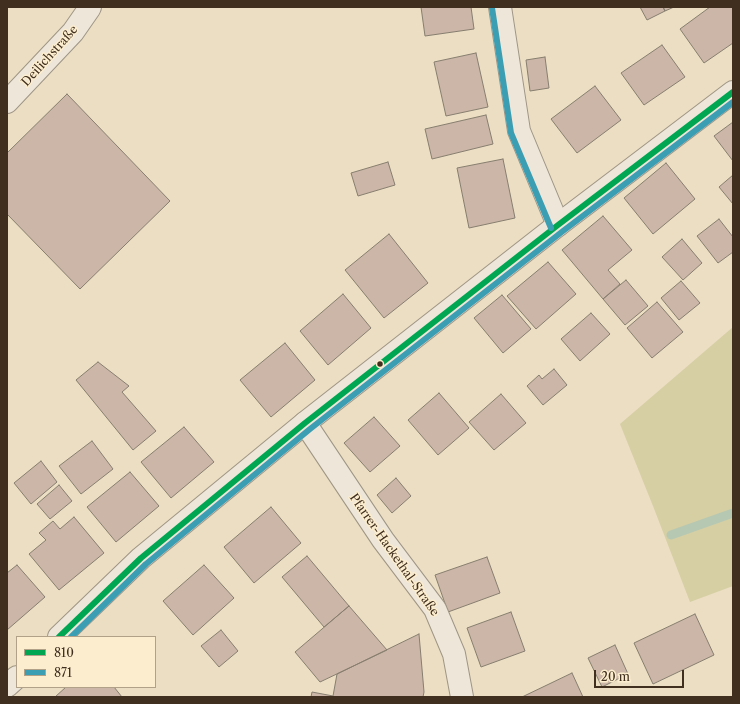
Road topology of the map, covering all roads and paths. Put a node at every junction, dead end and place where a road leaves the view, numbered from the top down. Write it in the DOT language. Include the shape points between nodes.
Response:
graph roads {
  1 [pos="90,7"];
  2 [pos="500,7"];
  3 [pos="733,92"];
  4 [pos="7,102"];
  5 [pos="558,225"];
  6 [pos="305,423"];
  7 [pos="59,636"];
  8 [pos="16,678"];
  9 [pos="7,686"];
  10 [pos="462,697"];
  1 -- 4 [label="street, Deilichstraße" via="73,32"];
  2 -- 5 [label="street" via="520,131"];
  3 -- 5 [label="street"];
  5 -- 6 [label="street"];
  6 -- 7 [label="street" via="141,558"];
  6 -- 10 [label="street, Pfarrer-Hackethal-Straße" via="383,540 435,609 454,654"];
  8 -- 9 [label="street"];
}
